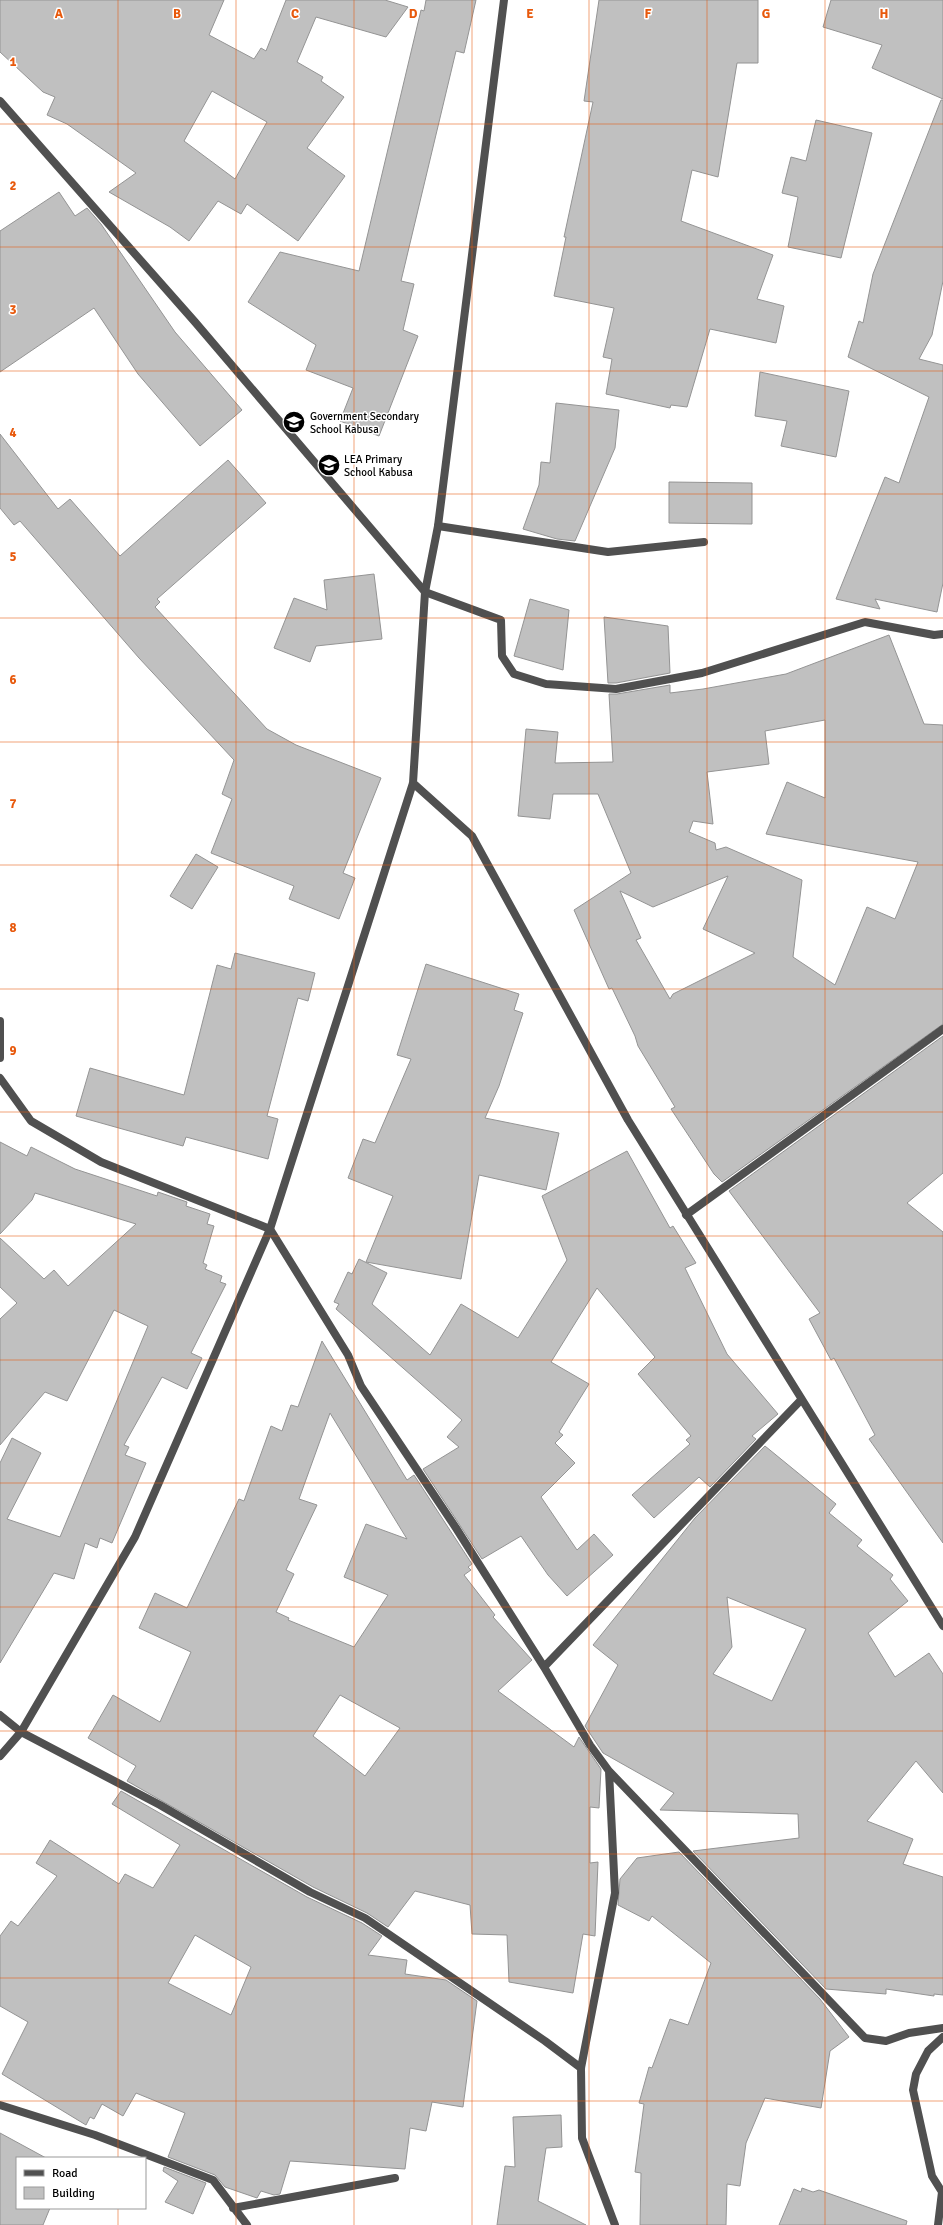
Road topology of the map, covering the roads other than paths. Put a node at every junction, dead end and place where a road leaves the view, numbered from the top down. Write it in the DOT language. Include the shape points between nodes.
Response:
graph roads {
  1 [pos="504,0"];
  2 [pos="0,101"];
  3 [pos="438,526"];
  4 [pos="704,542"];
  5 [pos="425,592"];
  6 [pos="943,634"];
  7 [pos="413,783"];
  8 [pos="0,1022"];
  9 [pos="943,1029"];
  10 [pos="0,1058"];
  11 [pos="0,1078"];
  12 [pos="686,1215"];
  13 [pos="270,1229"];
  14 [pos="801,1400"];
  15 [pos="943,1626"];
  16 [pos="544,1667"];
  17 [pos="0,1715"];
  18 [pos="21,1732"];
  19 [pos="0,1756"];
  20 [pos="609,1771"];
  21 [pos="943,2028"];
  22 [pos="943,2037"];
  23 [pos="581,2068"];
  24 [pos="0,2105"];
  25 [pos="395,2178"];
  26 [pos="233,2208"];
  27 [pos="247,2225"];
  28 [pos="614,2225"];
  29 [pos="938,2225"];
  1 -- 3 [label="street"];
  2 -- 5 [label="street" via="195,322"];
  3 -- 4 [label="street" via="608,552"];
  3 -- 5 [label="street"];
  5 -- 6 [label="street" via="501,620 502,656 514,674 546,684 616,689 694,674 865,622 934,635"];
  5 -- 7 [label="street"];
  7 -- 12 [label="street" via="472,836 628,1120"];
  7 -- 13 [label="street"];
  8 -- 10 [label="street"];
  9 -- 12 [label="street"];
  11 -- 13 [label="street" via="31,1121 101,1162"];
  12 -- 14 [label="street"];
  13 -- 16 [label="street" via="348,1355 361,1386 456,1528"];
  13 -- 18 [label="street" via="135,1537"];
  14 -- 15 [label="street"];
  14 -- 16 [label="street"];
  16 -- 20 [label="street" via="590,1745"];
  17 -- 18 [label="street"];
  18 -- 19 [label="street"];
  18 -- 23 [label="street" via="160,1805 310,1892 365,1918"];
  20 -- 21 [label="street" via="865,2038 886,2042 909,2033"];
  20 -- 23 [label="street" via="615,1893"];
  22 -- 29 [label="street" via="928,2051 916,2074 913,2090 932,2176 942,2192"];
  23 -- 28 [label="street" via="582,2138"];
  24 -- 26 [label="street" via="95,2135 213,2180"];
  25 -- 26 [label="street"];
  26 -- 27 [label="street"];
}
